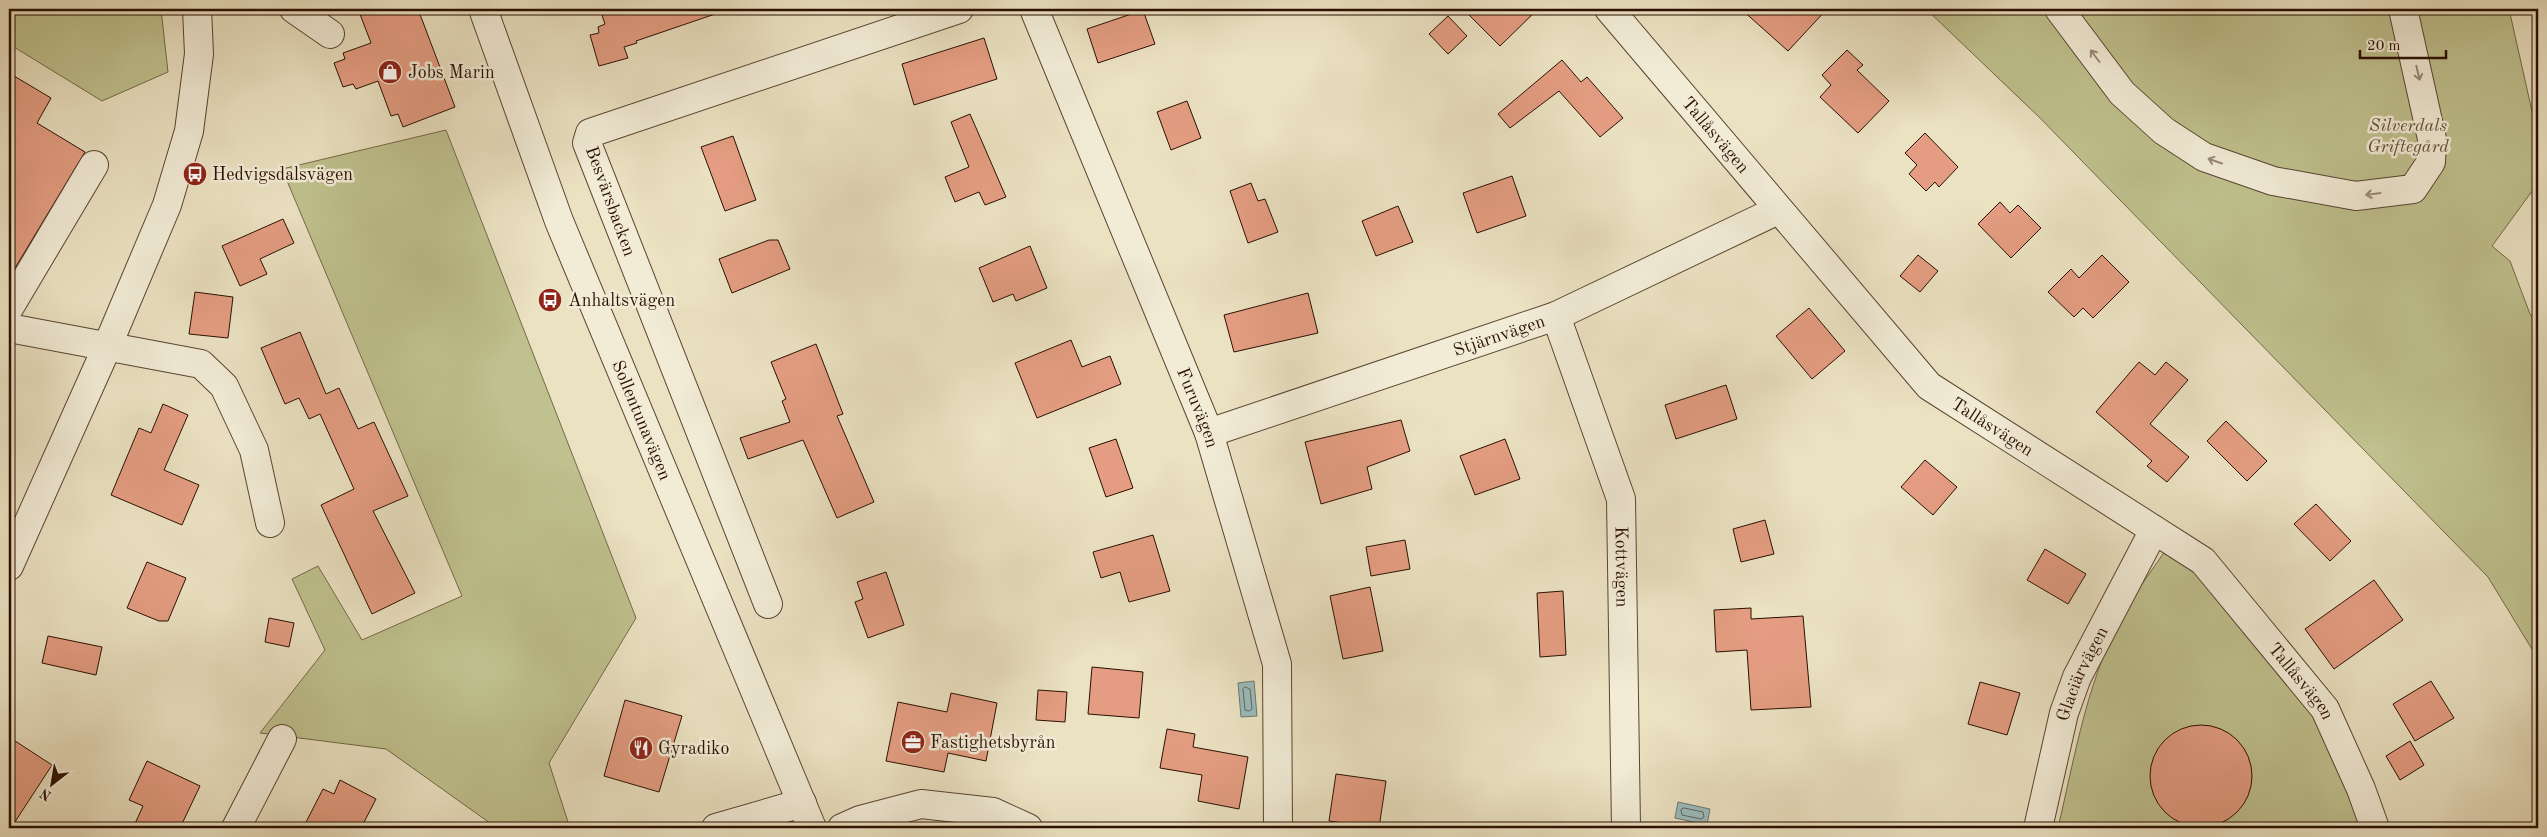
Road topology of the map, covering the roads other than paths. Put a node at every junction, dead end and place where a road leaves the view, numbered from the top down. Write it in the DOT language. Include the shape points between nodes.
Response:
graph roads {
  1 [pos="197,9"];
  2 [pos="294,9"];
  3 [pos="483,9"];
  4 [pos="959,9"];
  5 [pos="1034,9"];
  6 [pos="1609,9"];
  7 [pos="2059,9"];
  8 [pos="2403,9"];
  9 [pos="330,34"];
  10 [pos="94,165"];
  11 [pos="1778,210"];
  12 [pos="9,308"];
  13 [pos="1556,316"];
  14 [pos="9,328"];
  15 [pos="107,347"];
  16 [pos="1209,433"];
  17 [pos="270,524"];
  18 [pos="2154,530"];
  19 [pos="9,566"];
  20 [pos="768,604"];
  21 [pos="282,739"];
  22 [pos="802,802"];
  23 [pos="236,828"];
  24 [pos="716,828"];
  25 [pos="812,828"];
  26 [pos="842,828"];
  27 [pos="1028,828"];
  28 [pos="1278,828"];
  29 [pos="1626,828"];
  30 [pos="2038,828"];
  31 [pos="2375,828"];
  1 -- 15 [label="street" via="199,54 189,131 167,205"];
  2 -- 9 [label="street"];
  3 -- 22 [label="street, Sollentunavägen" via="558,221"];
  4 -- 20 [label="street, Besvärsbacken" via="590,134 586,143"];
  5 -- 16 [label="street, Furuvägen"];
  6 -- 11 [label="street, Tallåsvägen"];
  8 -- 7 [label="street, one-way" via="2432,139 2430,162 2413,189 2356,196 2273,181 2196,152 2164,131 2122,93"];
  10 -- 12 [label="street"];
  11 -- 13 [label="street, Stjärnvägen"];
  11 -- 18 [label="street, Tallåsvägen" via="1929,386"];
  13 -- 16 [label="street, Stjärnvägen"];
  13 -- 29 [label="street, Kottvägen" via="1621,498"];
  14 -- 15 [label="street"];
  15 -- 17 [label="street" via="200,364 224,386 254,450"];
  15 -- 19 [label="street"];
  16 -- 28 [label="street, Furuvägen" via="1277,664"];
  18 -- 30 [label="street, Glaciärvägen" via="2077,676 2064,713"];
  18 -- 31 [label="street, Tallåsvägen" via="2203,561 2325,709"];
  21 -- 23 [label="street"];
  22 -- 24 [label="street"];
  22 -- 25 [label="street, Sollentunavägen"];
  26 -- 27 [label="street" via="921,804 993,812"];
}
